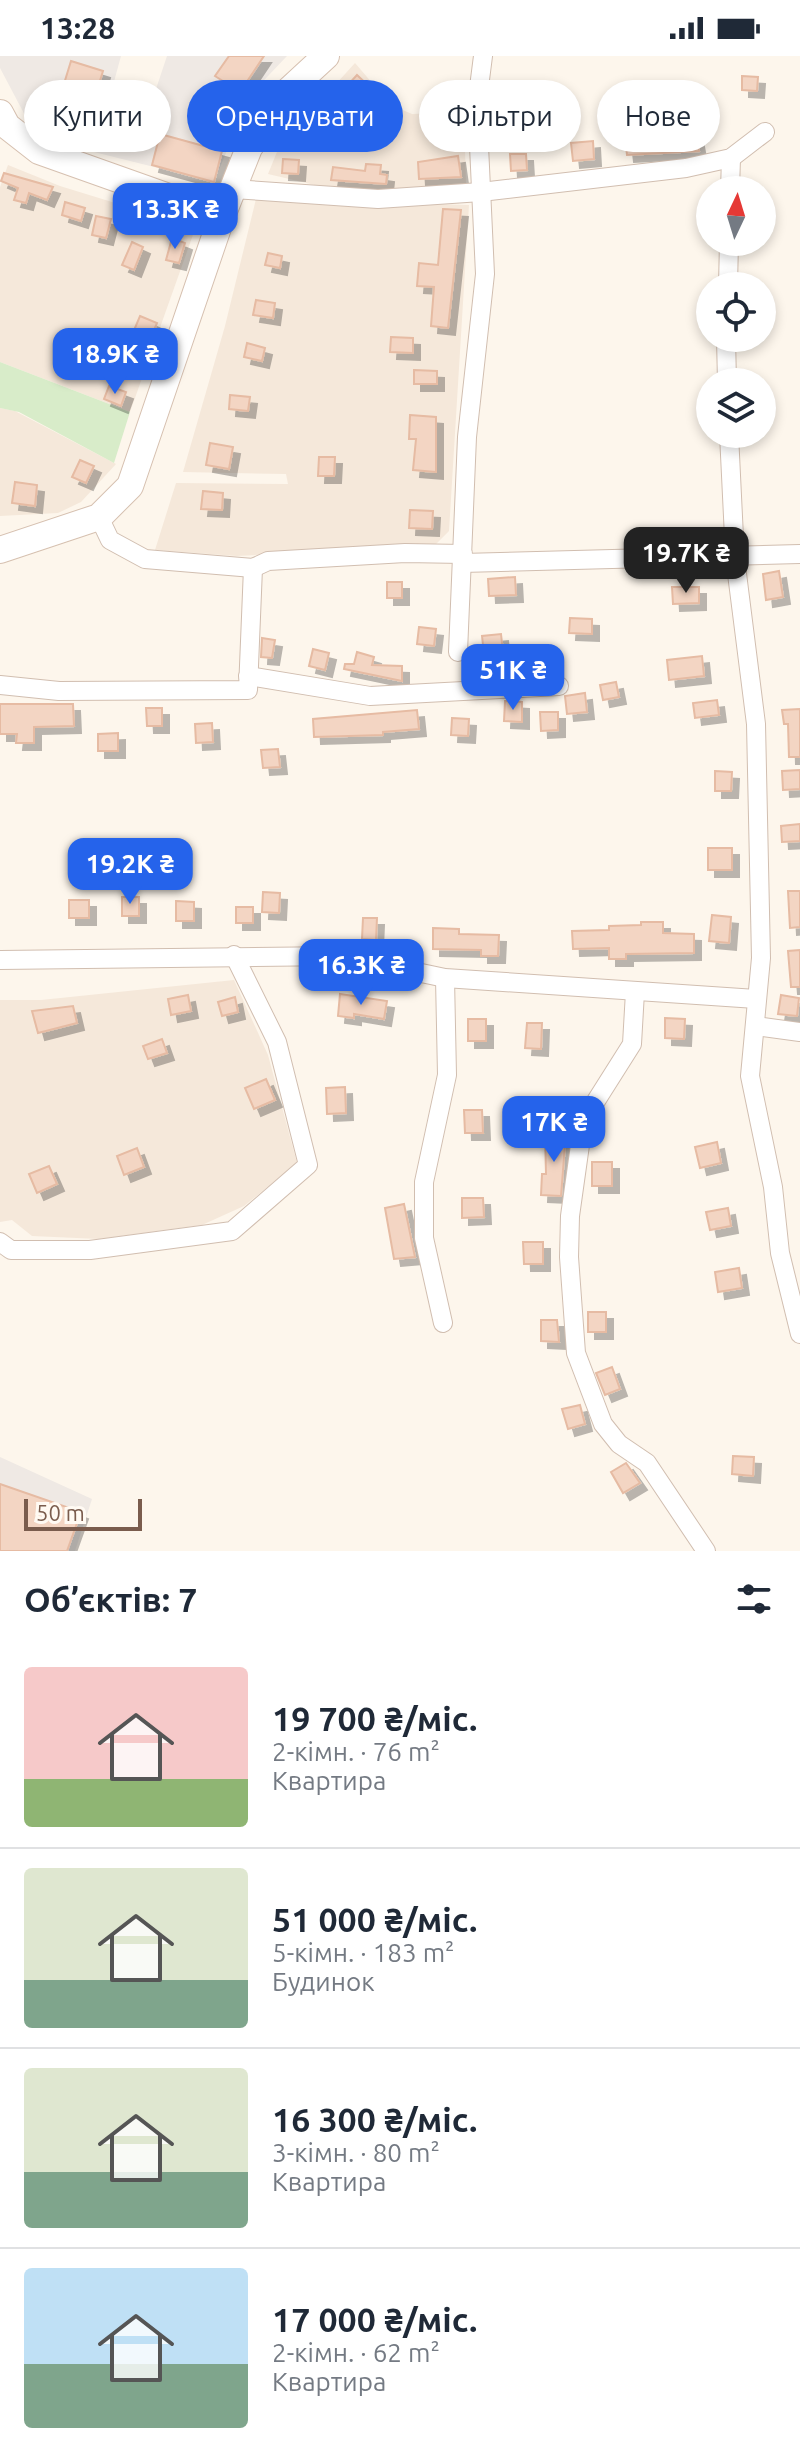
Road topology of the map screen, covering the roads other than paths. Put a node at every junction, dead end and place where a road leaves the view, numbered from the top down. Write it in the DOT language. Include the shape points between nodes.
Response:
graph roads {
  1 [pos="326,56"];
  2 [pos="483,56"];
  3 [pos="0,113"];
  4 [pos="765,132"];
  5 [pos="731,158"];
  6 [pos="730,176"];
  7 [pos="233,189"];
  8 [pos="481,192"];
  9 [pos="222,216"];
  10 [pos="730,448"];
  11 [pos="99,517"];
  12 [pos="0,550"];
  13 [pos="800,554"];
  14 [pos="735,558"];
  15 [pos="462,559"];
  16 [pos="253,568"];
  17 [pos="458,652"];
  18 [pos="248,676"];
  19 [pos="0,685"];
  20 [pos="559,686"];
  21 [pos="234,955"];
  22 [pos="0,960"];
  23 [pos="445,978"];
  24 [pos="635,992"];
  25 [pos="756,999"];
  26 [pos="756,1026"];
  27 [pos="800,1032"];
  28 [pos="0,1242"];
  29 [pos="443,1323"];
  30 [pos="800,1334"];
  31 [pos="706,1551"];
  1 -- 7 [label="street" via="287,92 249,148"];
  2 -- 8 [label="street" via="477,103"];
  3 -- 9 [label="street" via="7,126 39,151"];
  4 -- 5 [label="street"];
  5 -- 6 [label="street"];
  5 -- 8 [label="street"];
  7 -- 8 [label="street" via="378,199"];
  7 -- 9 [label="street"];
  8 -- 15 [label="street" via="485,274 467,437"];
  9 -- 11 [label="street" via="130,486"];
  10 -- 14 [label="street"];
  11 -- 12 [label="street"];
  11 -- 16 [label="street" via="110,540 145,559"];
  13 -- 14 [label="street"];
  14 -- 15 [label="street"];
  14 -- 25 [label="street" via="756,724 761,958"];
  15 -- 16 [label="street" via="405,553 268,561"];
  15 -- 17 [label="street"];
  16 -- 18 [label="street"];
  18 -- 19 [label="street" via="248,690 59,691"];
  18 -- 20 [label="street" via="370,696"];
  21 -- 22 [label="street"];
  21 -- 23 [label="street" via="341,956"];
  21 -- 28 [label="street" via="277,1042 308,1165 232,1231 90,1250 11,1250"];
  23 -- 24 [label="street"];
  23 -- 29 [label="street" via="447,1075 424,1182 424,1238"];
  24 -- 25 [label="street"];
  24 -- 31 [label="street" via="632,1044 589,1112 580,1145 569,1257 576,1353 603,1424 619,1444 647,1463"];
  25 -- 26 [label="street"];
  26 -- 27 [label="street"];
  26 -- 30 [label="street" via="750,1076 773,1187 780,1253"];
}
